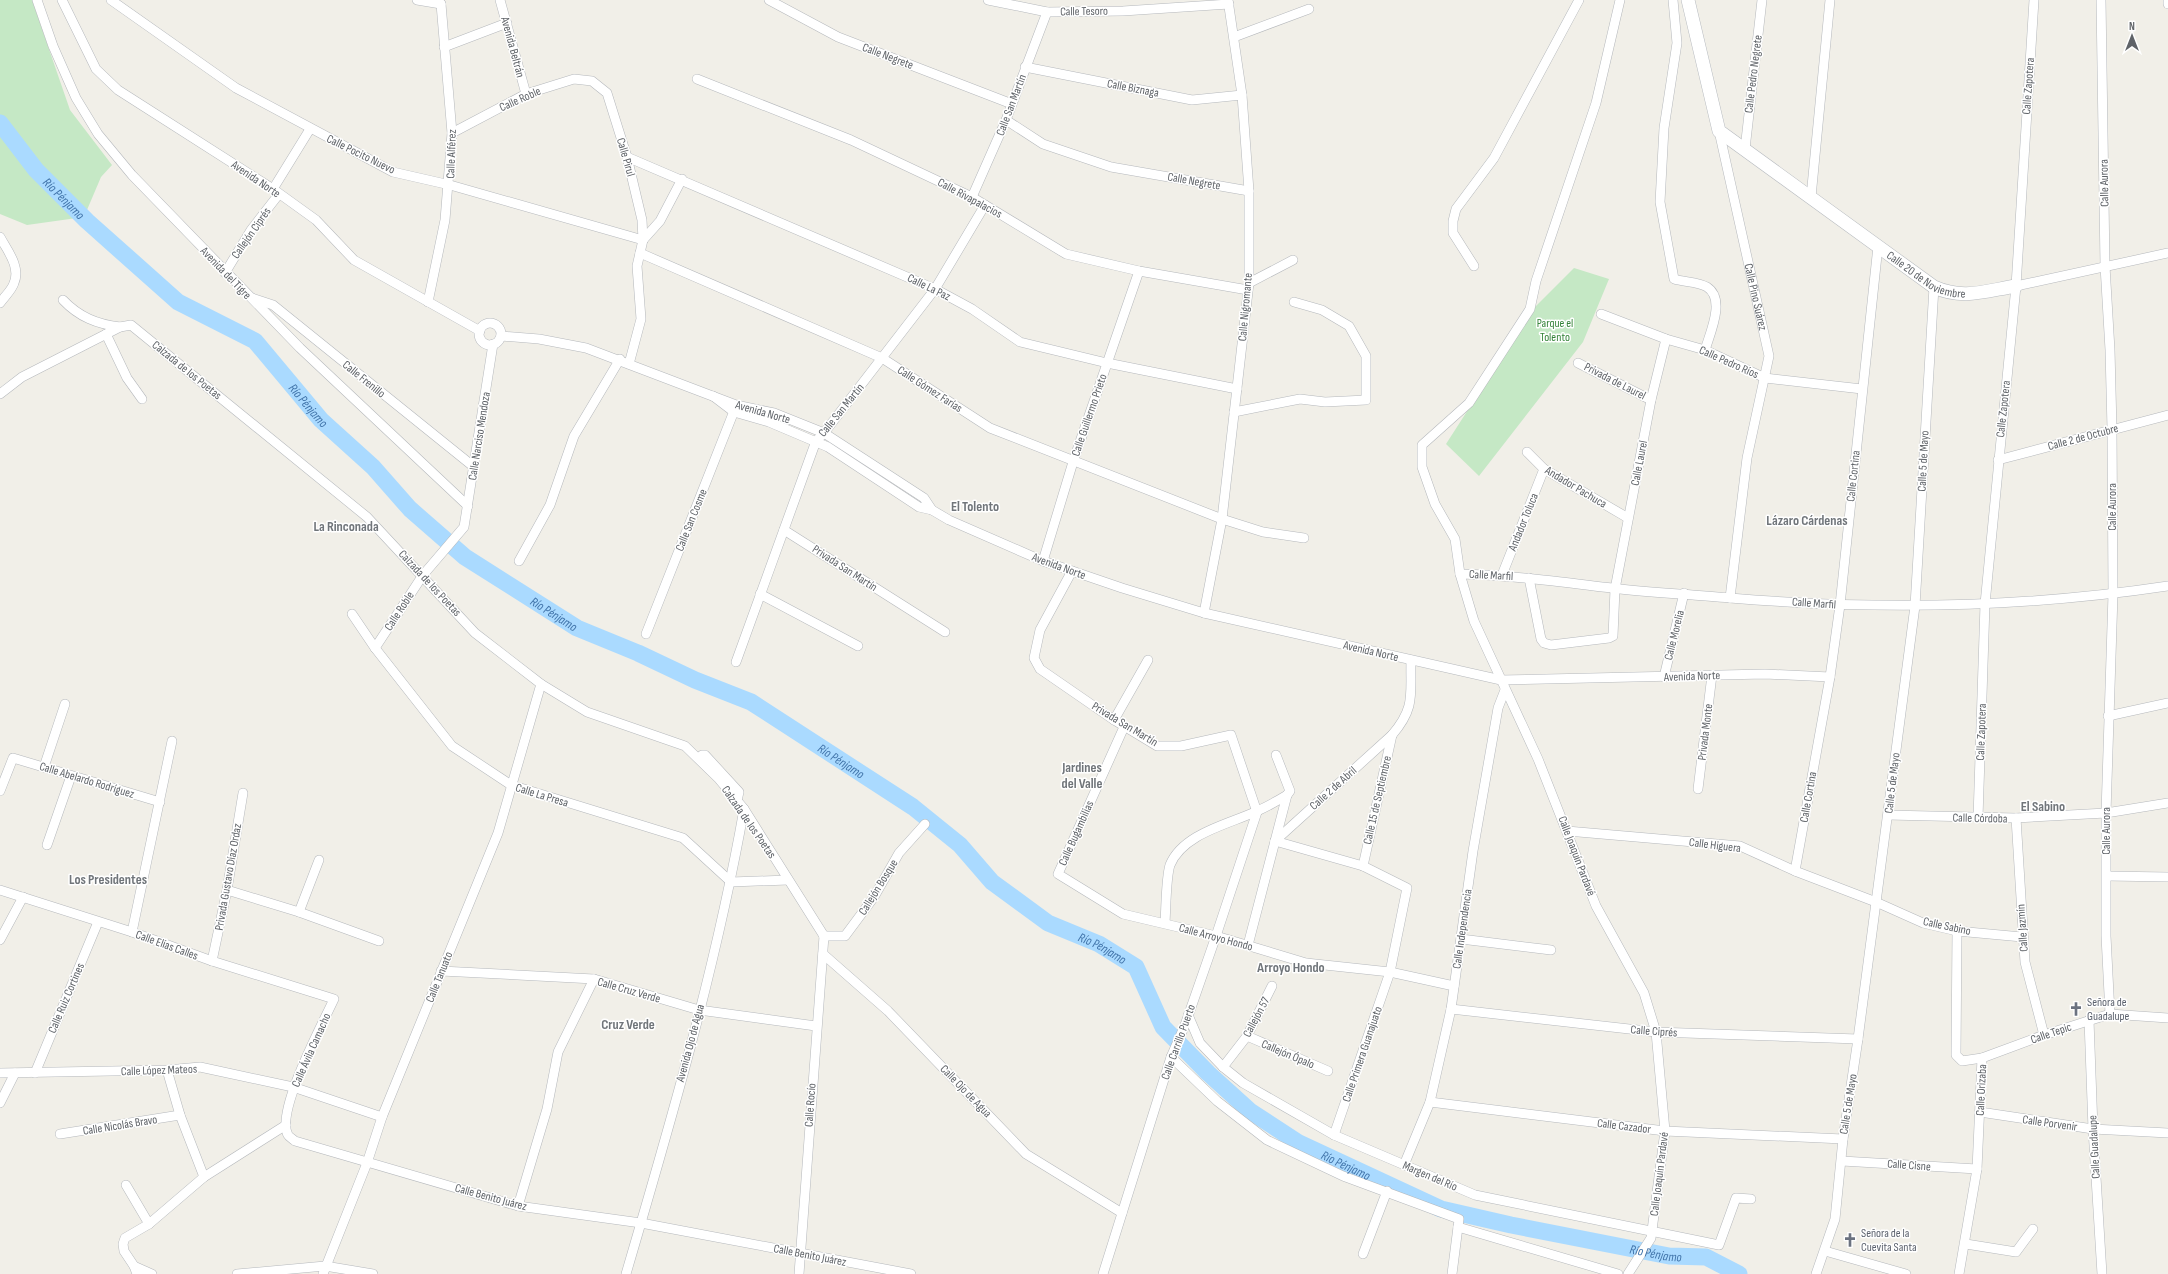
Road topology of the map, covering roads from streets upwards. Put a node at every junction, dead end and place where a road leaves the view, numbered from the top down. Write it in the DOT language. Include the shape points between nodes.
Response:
graph roads {
  1 [pos="37,0"];
  2 [pos="62,0"];
  3 [pos="111,0"];
  4 [pos="416,0"];
  5 [pos="500,0"];
  6 [pos="769,0"];
  7 [pos="988,0"];
  8 [pos="1579,0"];
  9 [pos="1620,0"];
  10 [pos="1674,0"];
  11 [pos="1688,0"];
  12 [pos="1762,0"];
  13 [pos="1830,0"];
  14 [pos="2034,0"];
  15 [pos="2101,0"];
  16 [pos="2168,0"];
  17 [pos="443,2"];
  18 [pos="1228,2"];
  19 [pos="2168,4"];
  20 [pos="1309,8"];
  21 [pos="1047,12"];
  22 [pos="506,23"];
  23 [pos="1234,37"];
  24 [pos="444,47"];
  25 [pos="1025,67"];
  26 [pos="697,79"];
  27 [pos="592,81"];
  28 [pos="526,94"];
  29 [pos="1242,95"];
  30 [pos="1012,104"];
  31 [pos="1006,120"];
  32 [pos="310,129"];
  33 [pos="1719,131"];
  34 [pos="452,133"];
  35 [pos="1745,148"];
  36 [pos="627,157"];
  37 [pos="682,180"];
  38 [pos="450,184"];
  39 [pos="1249,191"];
  40 [pos="276,192"];
  41 [pos="972,197"];
  42 [pos="1811,197"];
  43 [pos="985,205"];
  44 [pos="0,236"];
  45 [pos="643,240"];
  46 [pos="1878,246"];
  47 [pos="640,253"];
  48 [pos="2168,253"];
  49 [pos="1293,260"];
  50 [pos="1474,266"];
  51 [pos="2105,266"];
  52 [pos="1139,271"];
  53 [pos="225,273"];
  54 [pos="2016,286"];
  55 [pos="1249,287"];
  56 [pos="1934,287"];
  57 [pos="935,289"];
  58 [pos="250,298"];
  59 [pos="63,300"];
  60 [pos="428,302"];
  61 [pos="1294,302"];
  62 [pos="0,303"];
  63 [pos="1602,314"];
  64 [pos="120,326"];
  65 [pos="480,331"];
  66 [pos="106,334"];
  67 [pos="501,336"];
  68 [pos="1666,339"];
  69 [pos="493,344"];
  70 [pos="1705,350"];
  71 [pos="882,358"];
  72 [pos="620,359"];
  73 [pos="1578,362"];
  74 [pos="629,364"];
  75 [pos="1107,364"];
  76 [pos="1765,378"];
  77 [pos="1237,389"];
  78 [pos="1862,389"];
  79 [pos="0,394"];
  80 [pos="142,398"];
  81 [pos="1651,400"];
  82 [pos="735,408"];
  83 [pos="1234,412"];
  84 [pos="2168,415"];
  85 [pos="2112,429"];
  86 [pos="824,433"];
  87 [pos="816,441"];
  88 [pos="1527,452"];
  89 [pos="1998,460"];
  90 [pos="1073,462"];
  91 [pos="474,467"];
  92 [pos="1544,469"];
  93 [pos="468,506"];
  94 [pos="932,510"];
  95 [pos="1628,518"];
  96 [pos="1222,519"];
  97 [pos="464,527"];
  98 [pos="784,530"];
  99 [pos="1304,538"];
  100 [pos="519,561"];
  101 [pos="1043,561"];
  102 [pos="1072,571"];
  103 [pos="1460,574"];
  104 [pos="423,575"];
  105 [pos="1502,575"];
  106 [pos="1529,578"];
  107 [pos="2168,586"];
  108 [pos="1615,589"];
  109 [pos="1684,593"];
  110 [pos="760,594"];
  111 [pos="2113,594"];
  112 [pos="1730,598"];
  113 [pos="1985,604"];
  114 [pos="1840,605"];
  115 [pos="1915,606"];
  116 [pos="1204,613"];
  117 [pos="352,614"];
  118 [pos="945,632"];
  119 [pos="646,634"];
  120 [pos="858,646"];
  121 [pos="375,648"];
  122 [pos="1148,660"];
  123 [pos="1411,660"];
  124 [pos="736,662"];
  125 [pos="1712,675"];
  126 [pos="1664,677"];
  127 [pos="1830,677"];
  128 [pos="1501,680"];
  129 [pos="542,684"];
  130 [pos="1505,690"];
  131 [pos="2168,703"];
  132 [pos="65,704"];
  133 [pos="2108,716"];
  134 [pos="1114,720"];
  135 [pos="1124,727"];
  136 [pos="1392,735"];
  137 [pos="172,741"];
  138 [pos="1276,755"];
  139 [pos="44,767"];
  140 [pos="71,776"];
  141 [pos="510,785"];
  142 [pos="1698,789"];
  143 [pos="0,791"];
  144 [pos="243,793"];
  145 [pos="1288,793"];
  146 [pos="160,802"];
  147 [pos="2168,803"];
  148 [pos="744,810"];
  149 [pos="1256,812"];
  150 [pos="2106,813"];
  151 [pos="1888,815"];
  152 [pos="1978,818"];
  153 [pos="2016,818"];
  154 [pos="926,824"];
  155 [pos="1567,831"];
  156 [pos="1274,841"];
  157 [pos="47,845"];
  158 [pos="318,860"];
  159 [pos="1363,866"];
  160 [pos="1795,871"];
  161 [pos="1058,874"];
  162 [pos="2107,876"];
  163 [pos="2168,877"];
  164 [pos="788,880"];
  165 [pos="731,882"];
  166 [pos="0,890"];
  167 [pos="227,890"];
  168 [pos="23,897"];
  169 [pos="1876,902"];
  170 [pos="299,912"];
  171 [pos="98,922"];
  172 [pos="1164,923"];
  173 [pos="1957,931"];
  174 [pos="132,932"];
  175 [pos="824,936"];
  176 [pos="1216,936"];
  177 [pos="2022,936"];
  178 [pos="1461,939"];
  179 [pos="0,940"];
  180 [pos="379,941"];
  181 [pos="1248,945"];
  182 [pos="1551,950"];
  183 [pos="823,954"];
  184 [pos="212,961"];
  185 [pos="441,971"];
  186 [pos="1390,972"];
  187 [pos="594,979"];
  188 [pos="1272,986"];
  189 [pos="1454,986"];
  190 [pos="334,999"];
  191 [pos="1451,1009"];
  192 [pos="699,1010"];
  193 [pos="2110,1014"];
  194 [pos="1188,1015"];
  195 [pos="2168,1018"];
  196 [pos="2089,1020"];
  197 [pos="816,1026"];
  198 [pos="1656,1032"];
  199 [pos="2044,1035"];
  200 [pos="1247,1036"];
  201 [pos="1858,1039"];
  202 [pos="1171,1057"];
  203 [pos="1982,1058"];
  204 [pos="1223,1067"];
  205 [pos="167,1070"];
  206 [pos="1328,1071"];
  207 [pos="0,1073"];
  208 [pos="15,1073"];
  209 [pos="35,1073"];
  210 [pos="293,1087"];
  211 [pos="1430,1102"];
  212 [pos="0,1103"];
  213 [pos="1980,1112"];
  214 [pos="180,1115"];
  215 [pos="382,1117"];
  216 [pos="286,1125"];
  217 [pos="2093,1129"];
  218 [pos="1665,1131"];
  219 [pos="2168,1133"];
  220 [pos="60,1134"];
  221 [pos="1334,1135"];
  222 [pos="1843,1139"];
  223 [pos="1842,1161"];
  224 [pos="367,1163"];
  225 [pos="1404,1165"];
  226 [pos="1977,1169"];
  227 [pos="204,1177"];
  228 [pos="126,1185"];
  229 [pos="1387,1191"];
  230 [pos="1751,1199"];
  231 [pos="518,1206"];
  232 [pos="1122,1213"];
  233 [pos="641,1223"];
  234 [pos="1459,1223"];
  235 [pos="149,1224"];
  236 [pos="2033,1229"];
  237 [pos="1651,1235"];
  238 [pos="1966,1244"];
  239 [pos="1825,1251"];
  240 [pos="800,1252"];
  241 [pos="1363,1254"];
  242 [pos="135,1270"];
  243 [pos="324,1270"];
  244 [pos="152,1274"];
  245 [pos="236,1274"];
  246 [pos="372,1274"];
  247 [pos="626,1274"];
  248 [pos="799,1274"];
  249 [pos="911,1274"];
  250 [pos="1103,1274"];
  251 [pos="1452,1274"];
  252 [pos="1618,1274"];
  253 [pos="1628,1274"];
  254 [pos="1816,1274"];
  255 [pos="1906,1274"];
  256 [pos="1959,1274"];
  257 [pos="2102,1274"];
  1 -- 53 [label="street, Avenida del Tigre" via="53,46 76,98 98,134 132,175"];
  2 -- 40 [label="street, Avenida Norte" via="96,69 118,90"];
  3 -- 32 [label="street, Calle Pocito Nuevo" via="236,88"];
  4 -- 17 [label="street"];
  5 -- 22 [label="street, Avenida Beltrán"];
  6 -- 30 [label="street, Calle Negrete" via="838,37"];
  7 -- 21 [label="street, Calle Tesoro"];
  8 -- 50 [label="street" via="1494,158 1456,209 1453,232"];
  9 -- 103 [label="street, Calle Joaquín Pardavé" via="1596,102 1536,281 1530,309 1469,403 1422,444 1422,467 1434,504 1455,538"];
  10 -- 70 [label="street" via="1677,43 1664,128 1660,202 1674,280 1706,286 1714,292 1718,305"];
  11 -- 33 [label="street, Calle Pino Suárez"];
  12 -- 35 [label="street, Calle Pedro Negrete"];
  13 -- 42 [label="street"];
  14 -- 54 [label="street, Calle Zapotera"];
  15 -- 51 [label="street, Calle Aurora"];
  16 -- 19 [label="street"];
  17 -- 24 [label="street, Calle Alférez"];
  18 -- 21 [label="street, Calle Tesoro" via="1123,10"];
  18 -- 23 [label="street, Calle Nigromante"];
  20 -- 23 [label="street"];
  21 -- 25 [label="street, Calle San Martín"];
  22 -- 24 [label="street"];
  22 -- 28 [label="street, Avenida Beltrán"];
  23 -- 29 [label="street, Calle Nigromante"];
  24 -- 34 [label="street, Calle Alférez"];
  25 -- 29 [label="street, Calle Biznaga" via="1192,100"];
  25 -- 30 [label="street, Calle San Martín"];
  26 -- 41 [label="street, Calle Rivapalacios" via="851,140"];
  27 -- 28 [label="street, Calle Roble" via="574,79"];
  27 -- 36 [label="street, Calle Pirul" via="607,93"];
  28 -- 34 [label="street, Calle Roble"];
  29 -- 39 [label="street, Calle Nigromante"];
  30 -- 31 [label="street, Calle San Martín"];
  31 -- 39 [label="street, Calle Negrete" via="1043,144 1111,166"];
  31 -- 41 [label="street, Calle San Martín"];
  32 -- 38 [label="street, Calle Pocito Nuevo" via="393,172"];
  32 -- 40 [label="street, Callejón Ciprés"];
  33 -- 35 [label="street, Calle 20 de Noviembre"];
  33 -- 76 [label="street, Calle Pino Suárez" via="1769,356"];
  34 -- 38 [label="street, Calle Alférez"];
  35 -- 42 [label="street, Calle 20 de Noviembre"];
  36 -- 37 [label="street, Calle La Paz"];
  36 -- 45 [label="street, Calle Pirul" via="642,220"];
  37 -- 45 [label="street" via="660,221"];
  37 -- 57 [label="street, Calle La Paz"];
  38 -- 45 [label="street, Calle Pocito Nuevo"];
  38 -- 60 [label="street, Calle Alférez"];
  39 -- 55 [label="street, Calle Nigromante"];
  40 -- 53 [label="street, Callejón Ciprés"];
  40 -- 60 [label="street, Avenida Norte" via="316,220 354,260"];
  41 -- 43 [label="street, Calle Rivapalacios"];
  42 -- 46 [label="street, Calle 20 de Noviembre"];
  43 -- 52 [label="street, Calle Rivapalacios" via="1066,254"];
  43 -- 57 [label="street, Calle San Martín"];
  44 -- 62 [label="street" via="15,265 15,283"];
  45 -- 47 [label="street"];
  46 -- 56 [label="street, Calle 20 de Noviembre"];
  46 -- 78 [label="street, Calle Cortina"];
  47 -- 71 [label="street, Calle Gómez Farías"];
  47 -- 74 [label="street" via="638,266 641,319"];
  48 -- 51 [label="street, Calle 20 de Noviembre"];
  49 -- 55 [label="street"];
  51 -- 54 [label="street, Calle 20 de Noviembre"];
  51 -- 85 [label="street, Calle Aurora"];
  52 -- 55 [label="street, Calle Rivapalacios"];
  52 -- 75 [label="street, Calle Guillermo Prieto"];
  53 -- 58 [label="street, Avenida del Tigre"];
  54 -- 56 [label="street, Calle 20 de Noviembre" via="1961,295 1947,293"];
  54 -- 89 [label="street, Calle Zapotera"];
  55 -- 77 [label="street, Calle Nigromante"];
  56 -- 115 [label="street, Calle 5 de Mayo"];
  57 -- 71 [label="street, Calle San Martín"];
  57 -- 75 [label="street, Calle La Paz" via="1020,342"];
  58 -- 91 [label="street, Calle Frenillo" via="273,305"];
  58 -- 93 [label="street, Avenida del Tigre"];
  59 -- 64 [label="street, Calzada de los Poetas" via="74,312 103,325"];
  60 -- 65 [label="street, Avenida Norte"];
  61 -- 83 [label="street" via="1322,310 1349,326 1366,356 1366,400 1300,400"];
  63 -- 68 [label="street, Calle Pedro Ríos"];
  64 -- 66 [label="street"];
  64 -- 104 [label="street, Calzada de los Poetas" via="131,326 141,332 367,517"];
  65 -- 67 [label="street" via="485,324 490,323 500,329"];
  65 -- 69 [label="street" via="480,339 484,343"];
  66 -- 79 [label="street" via="22,377"];
  66 -- 80 [label="street" via="127,378"];
  67 -- 69 [label="street"];
  67 -- 72 [label="street, Avenida Norte" via="547,340 586,348"];
  68 -- 70 [label="street, Calle Pedro Ríos"];
  68 -- 81 [label="street, Calle Laurel"];
  69 -- 91 [label="street, Calle Narciso Mendoza"];
  70 -- 76 [label="street, Calle Pedro Ríos"];
  71 -- 86 [label="street, Calle San Martín"];
  71 -- 90 [label="street, Calle Gómez Farías" via="990,428"];
  72 -- 74 [label="street, Avenida Norte"];
  72 -- 100 [label="street" via="574,436 550,505"];
  73 -- 81 [label="street, Privada de Laurel"];
  74 -- 82 [label="street, Avenida Norte" via="713,396"];
  75 -- 77 [label="street, Calle La Paz"];
  75 -- 90 [label="street, Calle Guillermo Prieto"];
  76 -- 78 [label="street, Calle Pedro Ríos"];
  76 -- 112 [label="street, Calle Pino Suárez" via="1747,458"];
  77 -- 83 [label="street, Calle Nigromante"];
  78 -- 114 [label="street, Calle Cortina"];
  81 -- 95 [label="street, Calle Laurel"];
  82 -- 86 [label="street, Avenida Norte" via="774,413"];
  82 -- 87 [label="street, Avenida Norte"];
  82 -- 119 [label="street, Calle San Cosme"];
  83 -- 96 [label="street, Calle Nigromante"];
  84 -- 85 [label="street, Calle 2 de Octubre"];
  85 -- 89 [label="street, Calle 2 de Octubre"];
  85 -- 111 [label="street, Calle Aurora"];
  86 -- 87 [label="street, Calle San Martín"];
  86 -- 94 [label="street, Avenida Norte" via="924,498"];
  87 -- 94 [label="street, Avenida Norte" via="919,507"];
  87 -- 98 [label="street, Calle San Martín"];
  88 -- 92 [label="street, Andador Pachuca"];
  89 -- 113 [label="street, Calle Zapotera"];
  90 -- 96 [label="street, Calle Gómez Farías"];
  90 -- 101 [label="street, Calle Guillermo Prieto"];
  91 -- 93 [label="street, Calle Narciso Mendoza"];
  92 -- 95 [label="street, Andador Pachuca"];
  92 -- 105 [label="street, Andador Toluca"];
  93 -- 97 [label="street, Calle Narciso Mendoza"];
  94 -- 101 [label="street, Avenida Norte"];
  95 -- 108 [label="street, Calle Laurel"];
  96 -- 99 [label="street, Calle Gómez Farías" via="1263,532"];
  96 -- 116 [label="street, Calle Nigromante"];
  97 -- 104 [label="street, Calle Roble"];
  98 -- 110 [label="street, Calle San Martín"];
  98 -- 118 [label="street, Privada San Martín"];
  101 -- 102 [label="street, Avenida Norte"];
  102 -- 116 [label="street, Avenida Norte"];
  102 -- 134 [label="street, Privada San Martín" via="1040,630 1034,658 1040,669"];
  103 -- 105 [label="street, Calle Marfil"];
  103 -- 128 [label="street, Calle Joaquín Pardavé" via="1474,621"];
  104 -- 121 [label="street, Calle Roble"];
  104 -- 129 [label="street, Calzada de los Poetas" via="475,632"];
  105 -- 106 [label="street, Calle Marfil"];
  106 -- 108 [label="street, Calle Marfil"];
  106 -- 108 [label="street, Calle Laurel" via="1541,639 1544,644 1551,645 1613,636"];
  107 -- 111 [label="street, Calle Marfil"];
  108 -- 109 [label="street, Calle Marfil"];
  109 -- 112 [label="street, Calle Marfil"];
  109 -- 126 [label="street, Calle Morelia"];
  110 -- 120 [label="street"];
  110 -- 124 [label="street, Calle San Martín"];
  111 -- 113 [label="street, Calle Marfil"];
  111 -- 133 [label="street, Calle Aurora"];
  112 -- 114 [label="street, Calle Marfil"];
  113 -- 115 [label="street, Calle Marfil"];
  113 -- 152 [label="street, Calle Zapotera"];
  114 -- 115 [label="street, Calle Marfil"];
  114 -- 127 [label="street, Calle Cortina"];
  115 -- 151 [label="street, Calle 5 de Mayo"];
  116 -- 123 [label="street, Avenida Norte"];
  117 -- 121 [label="street, Calle La Presa"];
  121 -- 141 [label="street, Calle La Presa" via="452,746"];
  122 -- 134 [label="street"];
  123 -- 128 [label="street, Avenida Norte"];
  123 -- 136 [label="street" via="1410,707 1404,721"];
  125 -- 126 [label="street, Avenida Norte"];
  125 -- 127 [label="street, Avenida Norte"];
  125 -- 142 [label="street, Privada Monte"];
  126 -- 128 [label="street, Avenida Norte"];
  127 -- 160 [label="street, Calle Cortina"];
  128 -- 130 [label="street, Calle Joaquín Pardavé"];
  129 -- 141 [label="street, Calle Tanuato"];
  129 -- 148 [label="street, Calzada de los Poetas" via="587,712 685,746 719,779"];
  130 -- 155 [label="street, Calle Joaquín Pardavé" via="1538,759"];
  130 -- 178 [label="street, Calle Independencia" via="1498,708"];
  131 -- 133 [label="street"];
  132 -- 139 [label="street"];
  133 -- 150 [label="street, Calle Aurora"];
  134 -- 135 [label="street, Privada San Martín"];
  135 -- 149 [label="street, Privada San Martín" via="1157,746 1181,746 1231,735"];
  135 -- 161 [label="street, Calle Bugambilias"];
  136 -- 156 [label="street, Calle 2 de Abril"];
  136 -- 159 [label="street, Calle 15 de Septiembre"];
  137 -- 146 [label="street"];
  138 -- 145 [label="street"];
  139 -- 140 [label="street, Calle Abelardo Rodríguez"];
  139 -- 143 [label="street, Calle Abelardo Rodríguez" via="13,758"];
  140 -- 146 [label="street, Calle Abelardo Rodríguez"];
  140 -- 157 [label="street"];
  141 -- 165 [label="street, Calle La Presa" via="683,838"];
  141 -- 185 [label="street, Calle Tanuato" via="498,833"];
  144 -- 167 [label="street, Privada Gustavo Díaz Ordaz"];
  145 -- 149 [label="street"];
  145 -- 156 [label="street"];
  146 -- 174 [label="street"];
  147 -- 150 [label="street, Calle Córdoba"];
  148 -- 164 [label="street, Calzada de los Poetas"];
  148 -- 165 [label="street, Avenida Ojo de Agua"];
  149 -- 172 [label="street" via="1216,827 1177,854 1170,866"];
  149 -- 176 [label="street, Calle Carrillo Puerto"];
  150 -- 153 [label="street, Calle Córdoba"];
  150 -- 162 [label="street, Calle Aurora"];
  151 -- 152 [label="street, Calle Córdoba"];
  151 -- 169 [label="street, Calle 5 de Mayo"];
  152 -- 153 [label="street, Calle Córdoba"];
  153 -- 177 [label="street, Calle Jazmín"];
  154 -- 175 [label="street, Callejón Bosque" via="899,853 874,897 845,936"];
  155 -- 160 [label="street, Calle Higuera" via="1740,846"];
  155 -- 198 [label="street, Calle Joaquín Pardavé" via="1596,906 1644,993"];
  156 -- 159 [label="street"];
  156 -- 181 [label="street"];
  158 -- 170 [label="street"];
  159 -- 186 [label="street, Calle Primera Guanajuato" via="1407,888"];
  160 -- 169 [label="street, Calle Higuera"];
  161 -- 172 [label="street, Calle Arroyo Hondo" via="1123,914"];
  162 -- 163 [label="street"];
  162 -- 193 [label="street, Calle Aurora" via="2106,936"];
  164 -- 165 [label="street"];
  164 -- 175 [label="street, Calzada de los Poetas"];
  165 -- 192 [label="street, Avenida Ojo de Agua"];
  166 -- 168 [label="street, Calle Elías Calles"];
  167 -- 170 [label="street"];
  167 -- 184 [label="street, Privada Gustavo Díaz Ordaz"];
  168 -- 171 [label="street, Calle Elías Calles"];
  168 -- 179 [label="street"];
  169 -- 173 [label="street, Calle Sabino" via="1923,923"];
  169 -- 201 [label="street, Calle 5 de Mayo"];
  170 -- 180 [label="street"];
  171 -- 174 [label="street, Calle Elías Calles"];
  171 -- 209 [label="street, Calle Ruiz Cortines"];
  172 -- 176 [label="street, Calle Arroyo Hondo"];
  173 -- 177 [label="street, Calle Sabino"];
  173 -- 203 [label="street, Calle Orizaba" via="1956,1055 1962,1061"];
  174 -- 184 [label="street, Calle Elías Calles"];
  175 -- 183 [label="street, Calle Rocío"];
  176 -- 181 [label="street, Calle Arroyo Hondo"];
  176 -- 194 [label="street, Calle Carrillo Puerto"];
  177 -- 199 [label="street, Calle Jazmín" via="2025,962"];
  178 -- 182 [label="street"];
  178 -- 189 [label="street, Calle Independencia"];
  181 -- 186 [label="street, Calle Arroyo Hondo" via="1306,963"];
  183 -- 197 [label="street, Calle Rocío"];
  183 -- 232 [label="street, Calle Ojo de Agua" via="888,1011 1026,1154"];
  184 -- 190 [label="street, Calle Elías Calles"];
  185 -- 187 [label="street, Calle Cruz Verde"];
  185 -- 215 [label="street, Calle Tanuato"];
  186 -- 189 [label="street, Calle Arroyo Hondo"];
  186 -- 221 [label="street, Calle Primera Guanajuato"];
  187 -- 192 [label="street, Calle Cruz Verde"];
  187 -- 231 [label="street" via="558,1052 547,1109"];
  188 -- 200 [label="street, Callejón 57"];
  189 -- 191 [label="street, Calle Independencia"];
  190 -- 210 [label="street, Calle Ávila Camacho"];
  191 -- 198 [label="street, Calle Ciprés"];
  191 -- 211 [label="street, Calle Independencia"];
  192 -- 197 [label="street, Calle Cruz Verde"];
  192 -- 233 [label="street, Avenida Ojo de Agua"];
  193 -- 195 [label="street, Calle Tepic"];
  193 -- 196 [label="street, Calle Tepic"];
  194 -- 202 [label="street, Calle Carrillo Puerto"];
  194 -- 204 [label="street, Margen del Río" via="1200,1043"];
  196 -- 199 [label="street, Calle Tepic"];
  196 -- 217 [label="street, Calle Guadalupe"];
  197 -- 240 [label="street, Calle Rocío"];
  198 -- 201 [label="street, Calle Ciprés"];
  198 -- 218 [label="street, Calle Joaquín Pardavé"];
  199 -- 203 [label="street, Calle Tepic"];
  200 -- 204 [label="street, Callejón 57"];
  200 -- 206 [label="street, Callejón Ópalo"];
  201 -- 222 [label="street, Calle 5 de Mayo"];
  202 -- 229 [label="street" via="1217,1101 1267,1140 1343,1176"];
  202 -- 232 [label="street, Calle Carrillo Puerto"];
  203 -- 213 [label="street, Calle Orizaba"];
  204 -- 221 [label="street, Margen del Río" via="1243,1083"];
  205 -- 209 [label="street, Calle López Mateos"];
  205 -- 210 [label="street, Calle López Mateos" via="200,1068"];
  205 -- 214 [label="street"];
  207 -- 208 [label="street, Calle López Mateos"];
  208 -- 209 [label="street, Calle López Mateos"];
  208 -- 212 [label="street"];
  210 -- 215 [label="street, Calle López Mateos"];
  210 -- 216 [label="street, Calle Ávila Camacho"];
  211 -- 218 [label="street, Calle Cazador"];
  211 -- 225 [label="street, Calle Independencia"];
  213 -- 217 [label="street, Calle Porvenir"];
  213 -- 226 [label="street, Calle Orizaba"];
  214 -- 220 [label="street, Calle Nicolás Bravo"];
  214 -- 227 [label="street"];
  215 -- 224 [label="street, Calle Tanuato"];
  216 -- 224 [label="street, Calle Benito Juárez" via="288,1135 295,1141"];
  216 -- 227 [label="street"];
  217 -- 219 [label="street, Calle Porvenir"];
  217 -- 257 [label="street, Calle Guadalupe"];
  218 -- 222 [label="street, Calle Cazador"];
  218 -- 237 [label="street, Calle Joaquín Pardavé"];
  221 -- 225 [label="street, Margen del Río"];
  222 -- 223 [label="street, Calle 5 de Mayo"];
  223 -- 226 [label="street, Calle Cisne"];
  223 -- 239 [label="street, Calle 5 de Mayo" via="1836,1219"];
  224 -- 231 [label="street, Calle Benito Juárez"];
  224 -- 243 [label="street, Calle Tanuato"];
  225 -- 237 [label="street, Margen del Río" via="1475,1195"];
  226 -- 238 [label="street, Calle Orizaba"];
  227 -- 235 [label="street"];
  228 -- 235 [label="street"];
  229 -- 234 [label="street"];
  229 -- 241 [label="street"];
  230 -- 237 [label="street, Margen del Río" via="1736,1198 1719,1245"];
  231 -- 233 [label="street, Calle Benito Juárez"];
  232 -- 250 [label="street, Calle Carrillo Puerto"];
  233 -- 240 [label="street, Calle Benito Juárez"];
  233 -- 247 [label="street, Avenida Ojo de Agua"];
  234 -- 251 [label="street"];
  234 -- 252 [label="street"];
  235 -- 242 [label="street" via="125,1238 123,1244 124,1251"];
  236 -- 238 [label="street" via="2016,1252"];
  237 -- 253 [label="street, Calle Joaquín Pardavé"];
  238 -- 256 [label="street, Calle Orizaba"];
  239 -- 254 [label="street, Calle 5 de Mayo"];
  239 -- 255 [label="street"];
  240 -- 248 [label="street, Calle Rocío"];
  240 -- 249 [label="street, Calle Benito Juárez"];
  242 -- 244 [label="street"];
  243 -- 245 [label="street"];
  243 -- 246 [label="street"];
}
